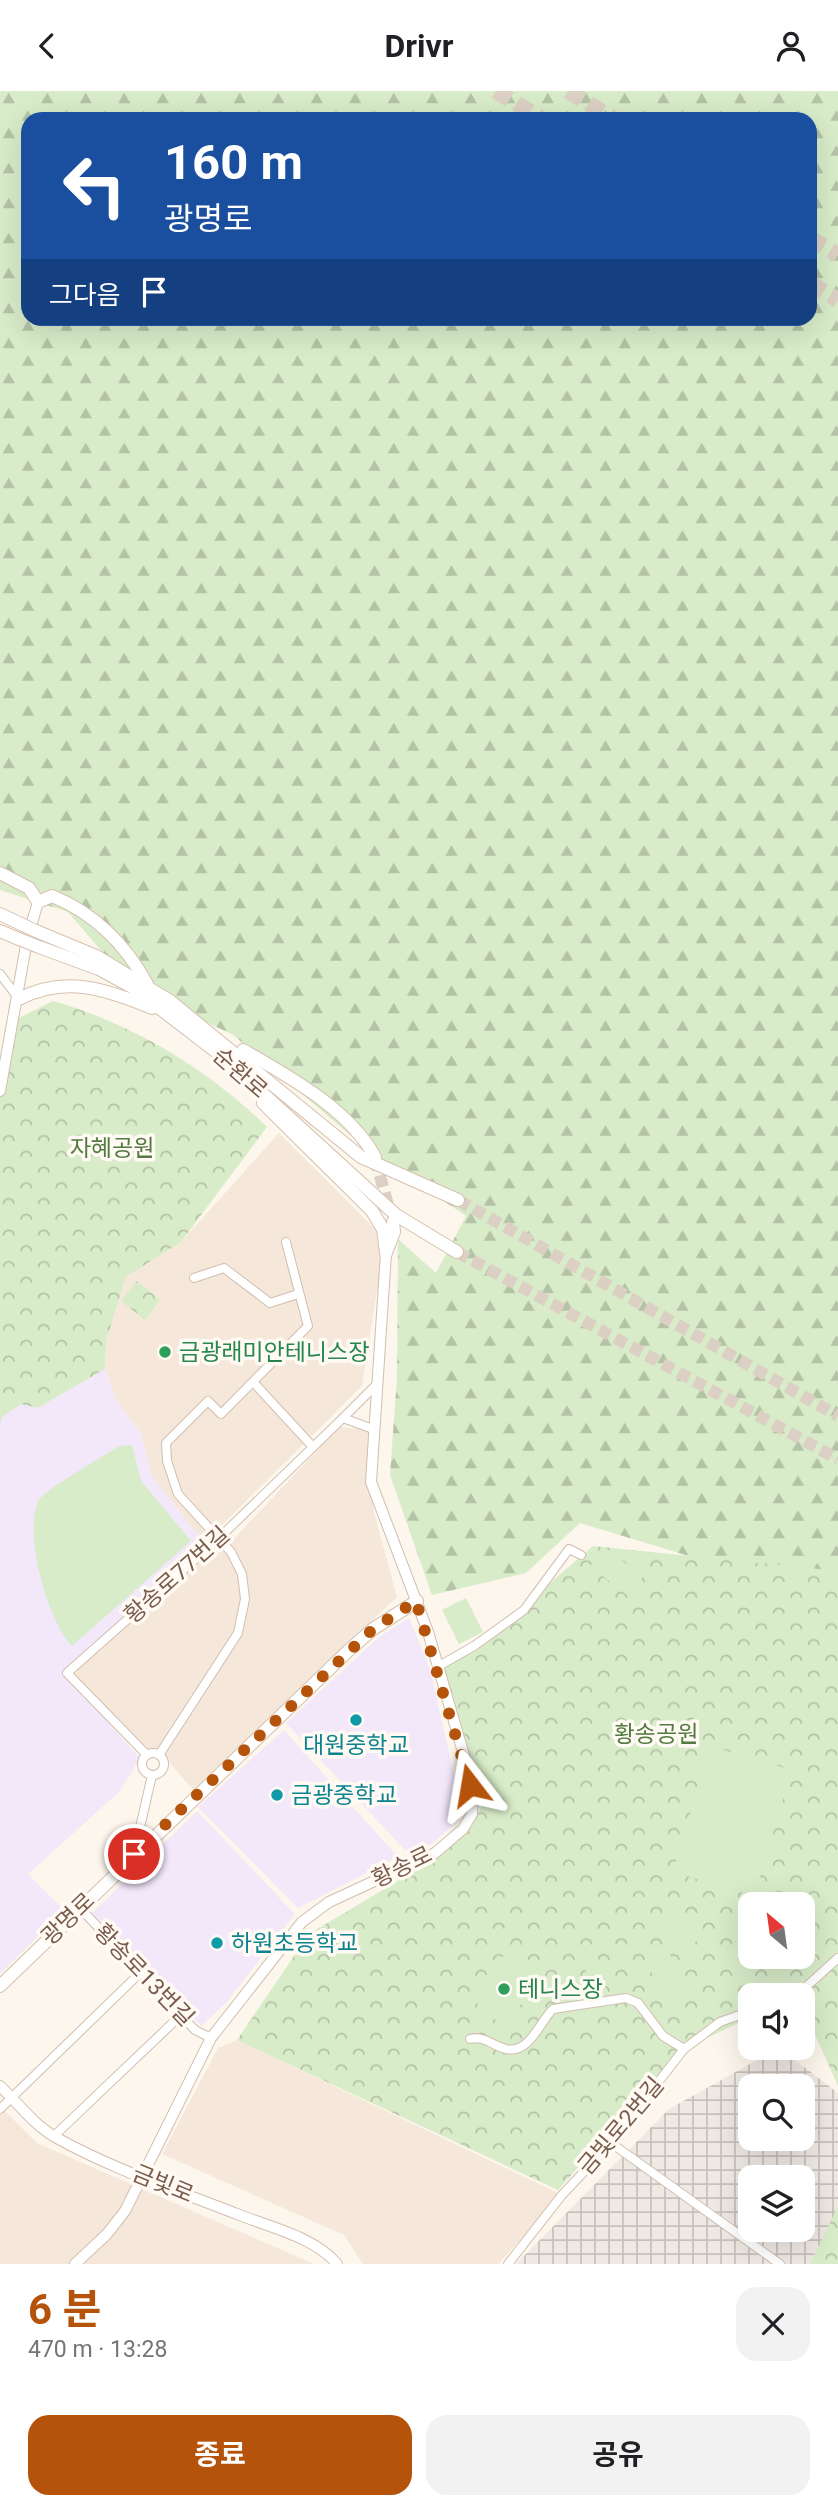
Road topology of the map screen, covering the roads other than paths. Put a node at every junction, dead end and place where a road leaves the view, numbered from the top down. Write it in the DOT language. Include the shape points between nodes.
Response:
graph roads {
  1 [pos="0,873"];
  2 [pos="38,902"];
  3 [pos="0,914"];
  4 [pos="0,931"];
  5 [pos="0,974"];
  6 [pos="148,987"];
  7 [pos="19,999"];
  8 [pos="164,1013"];
  9 [pos="213,1034"];
  10 [pos="223,1057"];
  11 [pos="1,1085"];
  12 [pos="375,1157"];
  13 [pos="458,1200"];
  14 [pos="393,1222"];
  15 [pos="286,1242"];
  16 [pos="457,1252"];
  17 [pos="386,1253"];
  18 [pos="194,1278"];
  19 [pos="298,1294"];
  20 [pos="254,1383"];
  21 [pos="376,1385"];
  22 [pos="342,1418"];
  23 [pos="373,1429"];
  24 [pos="313,1447"];
  25 [pos="218,1539"];
  26 [pos="582,1555"];
  27 [pos="416,1601"];
  28 [pos="437,1667"];
  29 [pos="147,1755"];
  30 [pos="159,1755"];
  31 [pos="152,1775"];
  32 [pos="134,1854"];
  33 [pos="80,1908"];
  34 [pos="838,1958"];
  35 [pos="140,1973"];
  36 [pos="810,1983"];
  37 [pos="0,1986"];
  38 [pos="180,2016"];
  39 [pos="738,2016"];
  40 [pos="211,2038"];
  41 [pos="470,2039"];
  42 [pos="684,2049"];
  43 [pos="0,2086"];
  44 [pos="12,2097"];
  45 [pos="0,2109"];
  46 [pos="54,2136"];
  47 [pos="611,2143"];
  48 [pos="141,2176"];
  49 [pos="75,2264"];
  50 [pos="337,2264"];
  51 [pos="508,2264"];
  52 [pos="780,2264"];
  1 -- 2 [label="main road" via="29,888"];
  2 -- 6 [label="main road" via="52,896 95,920 135,961"];
  2 -- 7 [label="street"];
  3 -- 6 [label="main road, 순환로, bridge" via="96,956"];
  4 -- 8 [label="main road, 순환로, bridge" via="115,976"];
  5 -- 7 [label="street"];
  6 -- 9 [label="main road, 순환로"];
  7 -- 8 [label="main road" via="44,988 75,986 121,995"];
  7 -- 11 [label="street"];
  8 -- 10 [label="main road, 순환로"];
  9 -- 12 [label="main road" via="337,1113"];
  9 -- 13 [label="main road, 순환로" via="361,1157"];
  10 -- 16 [label="main road, 순환로" via="396,1215"];
  10 -- 17 [label="main road" via="262,1103 372,1211 383,1229"];
  14 -- 17 [label="main road"];
  15 -- 19 [label="street"];
  17 -- 21 [label="street, 황송로"];
  18 -- 19 [label="street" via="224,1268 270,1303"];
  19 -- 20 [label="street" via="308,1326"];
  20 -- 24 [label="street"];
  20 -- 25 [label="street" via="220,1414 208,1401 166,1443 177,1494"];
  21 -- 22 [label="street, 황송로77번길"];
  21 -- 23 [label="street, 황송로"];
  22 -- 23 [label="street"];
  22 -- 24 [label="street, 황송로77번길"];
  23 -- 27 [label="street, 황송로" via="371,1482"];
  24 -- 25 [label="street, 황송로77번길"];
  25 -- 29 [label="street, 황송로77번길" via="66,1673"];
  25 -- 30 [label="street" via="242,1574 245,1599 238,1633"];
  26 -- 28 [label="street" via="569,1549 524,1610"];
  27 -- 28 [label="street, 황송로"];
  27 -- 32 [label="main road, 광명로" via="373,1629"];
  28 -- 40 [label="street, 황송로" via="468,1769 473,1800 467,1821 435,1853 329,1902 302,1922"];
  29 -- 30 [label="street"];
  29 -- 31 [label="street" via="143,1768"];
  30 -- 31 [label="street" via="163,1767"];
  31 -- 32 [label="street"];
  32 -- 33 [label="main road, 광명로"];
  33 -- 35 [label="street, 황송로13번길"];
  33 -- 37 [label="main road, 광명로"];
  34 -- 36 [label="street"];
  35 -- 38 [label="street, 황송로13번길"];
  35 -- 44 [label="street"];
  38 -- 40 [label="street, 황송로13번길"];
  38 -- 46 [label="street"];
  39 -- 42 [label="street, 금빛로2번길" via="720,2022"];
  40 -- 48 [label="street, 황송로"];
  41 -- 42 [label="street" via="484,2039 504,2050 517,2049 553,2009 626,1998 638,2003 663,2036"];
  42 -- 47 [label="street, 금빛로2번길"];
  43 -- 44 [label="street, 금빛로"];
  44 -- 45 [label="street"];
  44 -- 46 [label="street, 금빛로"];
  46 -- 48 [label="street, 금빛로"];
  47 -- 51 [label="street, 금빛로2번길" via="562,2195"];
  47 -- 52 [label="street"];
  48 -- 49 [label="street, 황송로" via="125,2211"];
  48 -- 50 [label="street, 금빛로" via="292,2236 330,2255"];
}
